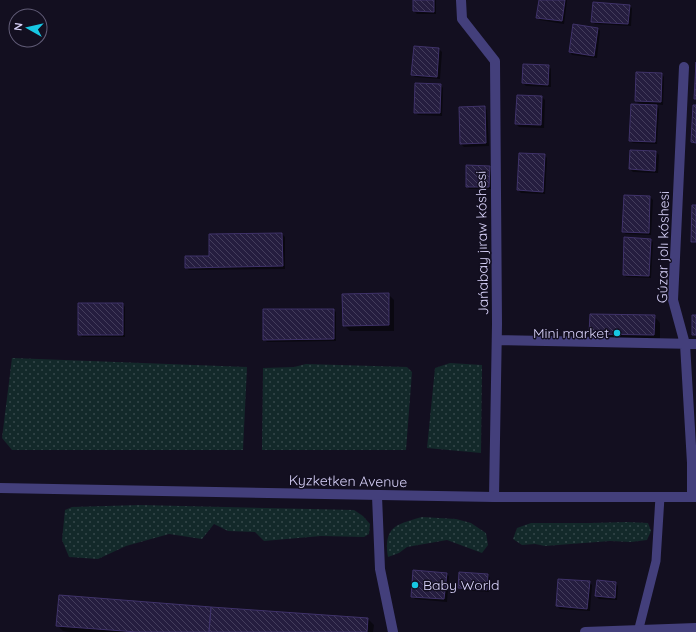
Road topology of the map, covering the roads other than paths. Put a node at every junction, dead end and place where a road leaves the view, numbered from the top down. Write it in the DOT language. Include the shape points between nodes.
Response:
graph roads {
  1 [pos="461,0"];
  2 [pos="684,67"];
  3 [pos="497,340"];
  4 [pos="685,344"];
  5 [pos="696,344"];
  6 [pos="0,488"];
  7 [pos="377,496"];
  8 [pos="494,497"];
  9 [pos="660,497"];
  10 [pos="694,497"];
  11 [pos="696,628"];
  12 [pos="638,631"];
  13 [pos="393,632"];
  14 [pos="584,632"];
  1 -- 3 [label="street, Jańabay jıraw kóshesi" via="462,19 495,61"];
  2 -- 4 [label="street, Gúzar jolı kóshesi" via="673,300"];
  3 -- 4 [label="street"];
  3 -- 8 [label="street, Jańabay jıraw kóshesi"];
  4 -- 5 [label="street"];
  4 -- 10 [label="street, Gúzar jolı kóshesi"];
  6 -- 7 [label="street, Kyzketken Avenue"];
  7 -- 8 [label="street, Kyzketken Avenue"];
  7 -- 13 [label="street" via="380,569"];
  8 -- 9 [label="street, Kyzketken Avenue"];
  9 -- 10 [label="street, Kyzketken Avenue"];
  9 -- 12 [label="lane" via="656,561"];
  11 -- 12 [label="street"];
  12 -- 14 [label="street"];
}
